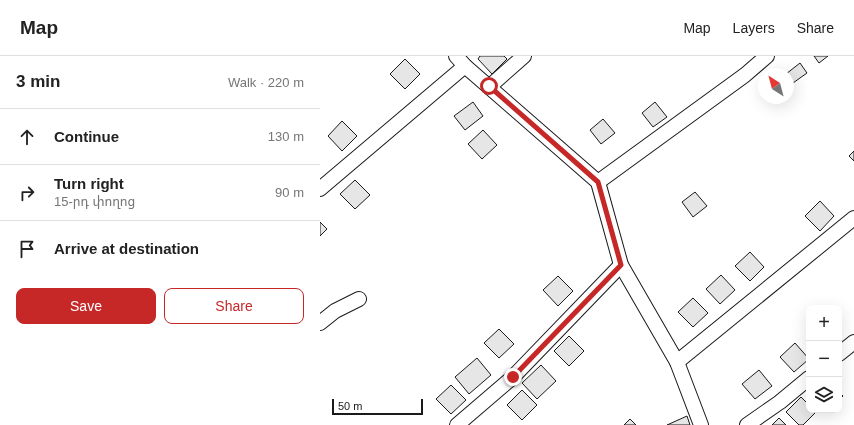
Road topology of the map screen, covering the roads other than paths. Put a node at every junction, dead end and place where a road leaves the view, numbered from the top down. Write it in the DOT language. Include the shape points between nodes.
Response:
graph roads {
  1 [pos="524,56"];
  2 [pos="767,56"];
  3 [pos="460,61"];
  4 [pos="489,86"];
  5 [pos="598,182"];
  6 [pos="320,189"];
  7 [pos="854,218"];
  8 [pos="621,265"];
  9 [pos="359,299"];
  10 [pos="320,323"];
  11 [pos="854,342"];
  12 [pos="842,352"];
  13 [pos="677,362"];
  14 [pos="806,380"];
  15 [pos="457,425"];
  16 [pos="701,425"];
  17 [pos="747,425"];
  1 -- 4 [label="street"];
  2 -- 5 [label="street" via="745,75"];
  3 -- 4 [label="street"];
  3 -- 6 [label="street"];
  4 -- 5 [label="street"];
  5 -- 8 [label="street"];
  7 -- 13 [label="street"];
  8 -- 13 [label="street"];
  8 -- 15 [label="street" via="513,377"];
  9 -- 10 [label="street" via="335,311"];
  11 -- 12 [label="street"];
  13 -- 16 [label="street"];
  14 -- 17 [label="street"];
}
